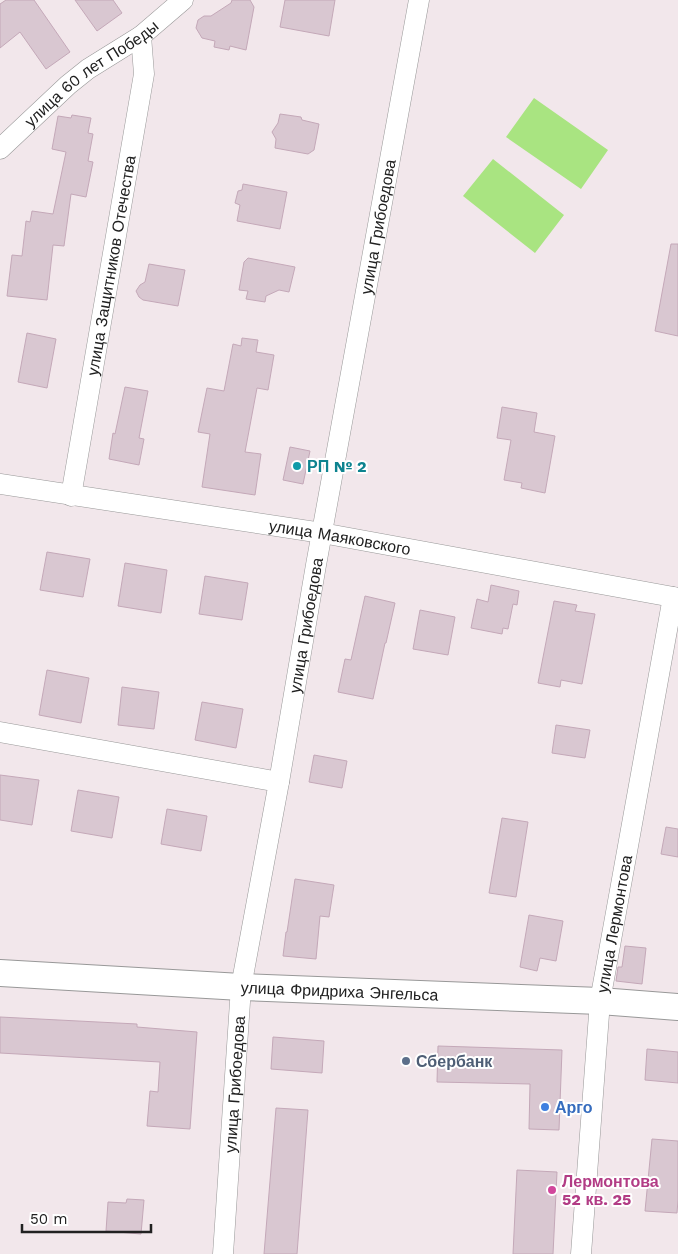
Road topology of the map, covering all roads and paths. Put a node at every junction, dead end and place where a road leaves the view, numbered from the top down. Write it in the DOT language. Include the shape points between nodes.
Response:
graph roads {
  1 [pos="183,0"];
  2 [pos="419,0"];
  3 [pos="141,36"];
  4 [pos="0,149"];
  5 [pos="0,484"];
  6 [pos="71,496"];
  7 [pos="322,532"];
  8 [pos="676,598"];
  9 [pos="0,732"];
  10 [pos="279,782"];
  11 [pos="0,973"];
  12 [pos="241,986"];
  13 [pos="600,1001"];
  14 [pos="678,1007"];
  15 [pos="223,1254"];
  16 [pos="581,1254"];
  1 -- 3 [label="street, улица 60 лет Победы"];
  2 -- 7 [label="street, улица Грибоедова"];
  3 -- 4 [label="street, улица 60 лет Победы" via="68,85"];
  3 -- 6 [label="street, улица Защитников Отечества" via="144,74"];
  5 -- 6 [label="street, улица Маяковского"];
  6 -- 7 [label="street, улица Маяковского"];
  7 -- 8 [label="street, улица Маяковского"];
  7 -- 10 [label="street, улица Грибоедова"];
  8 -- 13 [label="street, улица Лермонтова"];
  9 -- 10 [label="street"];
  10 -- 12 [label="street, улица Грибоедова"];
  11 -- 12 [label="street, улица Фридриха Энгельса"];
  12 -- 13 [label="street, улица Фридриха Энгельса"];
  12 -- 15 [label="street, улица Грибоедова"];
  13 -- 14 [label="street, улица Фридриха Энгельса"];
  13 -- 16 [label="street, улица Лермонтова"];
}
